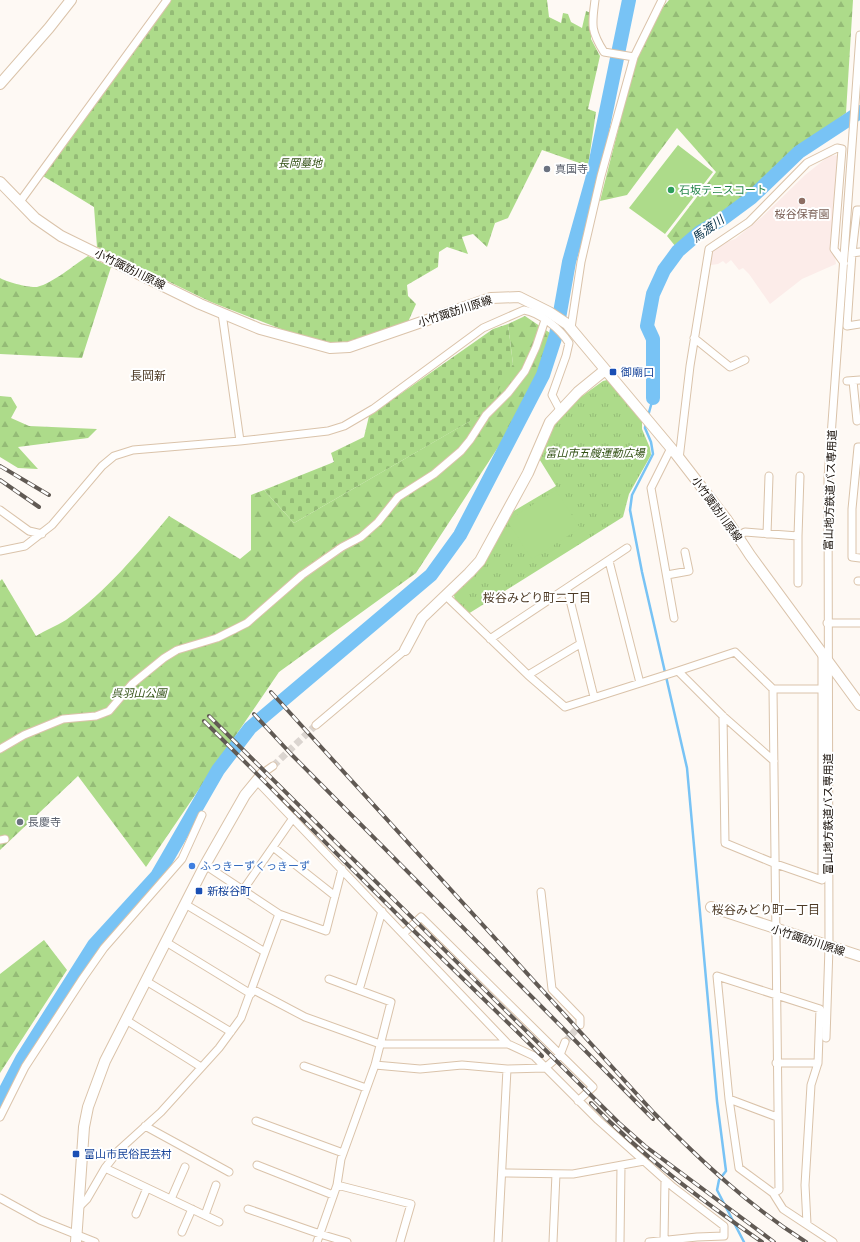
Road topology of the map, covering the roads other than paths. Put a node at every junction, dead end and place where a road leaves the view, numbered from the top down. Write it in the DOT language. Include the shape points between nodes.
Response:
graph roads {
  1 [pos="70,0"];
  2 [pos="167,0"];
  3 [pos="594,0"];
  4 [pos="662,0"];
  5 [pos="860,35"];
  6 [pos="634,57"];
  7 [pos="0,84"];
  8 [pos="2,187"];
  9 [pos="19,203"];
  10 [pos="860,210"];
  11 [pos="860,252"];
  12 [pos="852,253"];
  13 [pos="844,263"];
  14 [pos="222,313"];
  15 [pos="547,316"];
  16 [pos="860,324"];
  17 [pos="569,326"];
  18 [pos="694,338"];
  19 [pos="745,360"];
  20 [pos="605,370"];
  21 [pos="853,381"];
  22 [pos="560,410"];
  23 [pos="857,421"];
  24 [pos="240,441"];
  25 [pos="860,447"];
  26 [pos="671,448"];
  27 [pos="679,459"];
  28 [pos="769,476"];
  29 [pos="800,476"];
  30 [pos="856,509"];
  31 [pos="0,510"];
  32 [pos="42,534"];
  33 [pos="767,534"];
  34 [pos="738,536"];
  35 [pos="798,536"];
  36 [pos="627,548"];
  37 [pos="0,551"];
  38 [pos="685,552"];
  39 [pos="860,558"];
  40 [pos="609,561"];
  41 [pos="667,575"];
  42 [pos="798,584"];
  43 [pos="567,588"];
  44 [pos="446,596"];
  45 [pos="674,618"];
  46 [pos="827,623"];
  47 [pos="860,624"];
  48 [pos="490,639"];
  49 [pos="580,644"];
  50 [pos="405,650"];
  51 [pos="825,656"];
  52 [pos="678,671"];
  53 [pos="528,675"];
  54 [pos="640,683"];
  55 [pos="773,688"];
  56 [pos="822,689"];
  57 [pos="594,697"];
  58 [pos="860,705"];
  59 [pos="723,716"];
  60 [pos="316,725"];
  61 [pos="0,749"];
  62 [pos="774,761"];
  63 [pos="273,766"];
  64 [pos="260,777"];
  65 [pos="202,815"];
  66 [pos="293,818"];
  67 [pos="273,846"];
  68 [pos="776,864"];
  69 [pos="205,865"];
  70 [pos="342,869"];
  71 [pos="243,890"];
  72 [pos="541,892"];
  73 [pos="335,896"];
  74 [pos="185,904"];
  75 [pos="711,907"];
  76 [pos="382,911"];
  77 [pos="279,914"];
  78 [pos="775,929"];
  79 [pos="403,934"];
  80 [pos="166,942"];
  81 [pos="829,947"];
  82 [pos="265,952"];
  83 [pos="860,956"];
  84 [pos="329,979"];
  85 [pos="146,981"];
  86 [pos="359,990"];
  87 [pos="251,991"];
  88 [pos="776,996"];
  89 [pos="126,1020"];
  90 [pos="580,1025"];
  91 [pos="231,1032"];
  92 [pos="826,1038"];
  93 [pos="565,1042"];
  94 [pos="380,1044"];
  95 [pos="508,1044"];
  96 [pos="560,1055"];
  97 [pos="776,1063"];
  98 [pos="818,1063"];
  99 [pos="375,1065"];
  100 [pos="304,1066"];
  101 [pos="202,1067"];
  102 [pos="545,1068"];
  103 [pos="507,1069"];
  104 [pos="366,1088"];
  105 [pos="729,1099"];
  106 [pos="578,1101"];
  107 [pos="0,1117"];
  108 [pos="777,1117"];
  109 [pos="256,1121"];
  110 [pos="145,1126"];
  111 [pos="343,1153"];
  112 [pos="644,1161"];
  113 [pos="258,1165"];
  114 [pos="621,1166"];
  115 [pos="185,1167"];
  116 [pos="105,1168"];
  117 [pos="229,1172"];
  118 [pos="502,1173"];
  119 [pos="556,1174"];
  120 [pos="665,1180"];
  121 [pos="216,1185"];
  122 [pos="337,1185"];
  123 [pos="146,1188"];
  124 [pos="773,1193"];
  125 [pos="333,1195"];
  126 [pos="0,1198"];
  127 [pos="171,1199"];
  128 [pos="78,1208"];
  129 [pos="192,1209"];
  130 [pos="248,1209"];
  131 [pos="136,1214"];
  132 [pos="205,1215"];
  133 [pos="219,1222"];
  134 [pos="807,1224"];
  135 [pos="182,1232"];
  136 [pos="320,1234"];
  137 [pos="76,1239"];
  138 [pos="664,1240"];
  139 [pos="95,1242"];
  140 [pos="317,1242"];
  141 [pos="347,1242"];
  142 [pos="400,1242"];
  143 [pos="498,1242"];
  144 [pos="553,1242"];
  145 [pos="620,1242"];
  146 [pos="649,1242"];
  147 [pos="833,1242"];
  1 -- 7 [label="main road"];
  2 -- 9 [label="street"];
  3 -- 6 [label="street" via="594,36 604,52"];
  4 -- 6 [label="street"];
  5 -- 13 [label="street, 富山地方鉄道バス専用道"];
  6 -- 17 [label="street" via="601,176"];
  8 -- 9 [label="main road, 小竹諏訪川原線"];
  9 -- 14 [label="main road, 小竹諏訪川原線" via="35,218 62,236"];
  10 -- 12 [label="street" via="857,210"];
  11 -- 12 [label="street"];
  12 -- 16 [label="street" via="847,326"];
  13 -- 18 [label="street" via="834,249 842,149 837,148 807,163 749,222 709,249"];
  13 -- 46 [label="street, 富山地方鉄道バス専用道" via="828,478"];
  14 -- 15 [label="main road, 小竹諏訪川原線" via="260,329 330,348 349,347 491,298 519,297"];
  14 -- 24 [label="street"];
  15 -- 17 [label="main road, 小竹諏訪川原線"];
  15 -- 22 [label="street" via="569,343 552,395"];
  15 -- 24 [label="street" via="524,310 483,328 373,409 344,426 328,431"];
  15 -- 61 [label="street" via="525,371 486,415 461,451 434,474 398,498 378,522 302,575 248,623 217,638 177,650 164,658 136,680 103,715 70,718 53,723"];
  17 -- 20 [label="main road, 小竹諏訪川原線"];
  18 -- 19 [label="street" via="730,367"];
  18 -- 27 [label="street"];
  20 -- 22 [label="main road"];
  20 -- 26 [label="main road, 小竹諏訪川原線"];
  21 -- 23 [label="street"];
  22 -- 44 [label="main road" via="550,422 528,473 480,561"];
  24 -- 32 [label="street" via="133,450 114,456 102,466"];
  25 -- 30 [label="street"];
  26 -- 27 [label="main road, 小竹諏訪川原線"];
  26 -- 41 [label="street" via="651,488"];
  27 -- 34 [label="main road, 小竹諏訪川原線"];
  28 -- 33 [label="street"];
  29 -- 35 [label="street"];
  30 -- 39 [label="street" via="852,557"];
  31 -- 32 [label="street" via="29,531"];
  32 -- 37 [label="street" via="19,549"];
  33 -- 34 [label="street" via="745,532"];
  33 -- 35 [label="street"];
  34 -- 51 [label="main road, 小竹諏訪川原線"];
  35 -- 42 [label="street"];
  36 -- 40 [label="street"];
  38 -- 41 [label="street" via="689,571"];
  40 -- 43 [label="street"];
  40 -- 54 [label="street"];
  41 -- 45 [label="street"];
  43 -- 48 [label="street"];
  43 -- 49 [label="street"];
  44 -- 48 [label="street"];
  44 -- 50 [label="main road" via="422,618"];
  46 -- 47 [label="street"];
  46 -- 51 [label="street, 富山地方鉄道バス専用道"];
  48 -- 53 [label="street"];
  49 -- 53 [label="street"];
  49 -- 57 [label="street"];
  50 -- 60 [label="street"];
  51 -- 56 [label="street"];
  51 -- 58 [label="main road, 小竹諏訪川原線"];
  51 -- 81 [label="street, 富山地方鉄道バス専用道"];
  52 -- 54 [label="street"];
  52 -- 55 [label="street" via="735,652"];
  52 -- 59 [label="street"];
  53 -- 57 [label="street" via="565,707"];
  54 -- 57 [label="street"];
  55 -- 56 [label="street"];
  55 -- 62 [label="street"];
  56 -- 68 [label="street" via="822,880"];
  59 -- 62 [label="street"];
  59 -- 68 [label="street" via="725,843"];
  62 -- 68 [label="street"];
  63 -- 64 [label="street"];
  64 -- 66 [label="street"];
  64 -- 69 [label="main road" via="245,795"];
  65 -- 107 [label="street" via="182,859 104,948 65,1005 25,1067"];
  66 -- 67 [label="street"];
  66 -- 70 [label="street"];
  67 -- 71 [label="street"];
  67 -- 73 [label="street"];
  68 -- 78 [label="street"];
  69 -- 71 [label="street"];
  69 -- 74 [label="main road"];
  70 -- 73 [label="street"];
  70 -- 76 [label="street"];
  71 -- 77 [label="street"];
  72 -- 90 [label="street" via="552,989 580,1018"];
  73 -- 77 [label="street" via="326,931"];
  74 -- 80 [label="main road"];
  74 -- 82 [label="street"];
  75 -- 78 [label="main road, 小竹諏訪川原線"];
  76 -- 79 [label="street"];
  76 -- 86 [label="street"];
  77 -- 82 [label="street"];
  78 -- 81 [label="main road, 小竹諏訪川原線"];
  78 -- 88 [label="street"];
  79 -- 95 [label="street"];
  79 -- 96 [label="street" via="422,916"];
  80 -- 85 [label="main road"];
  80 -- 87 [label="street"];
  81 -- 83 [label="main road, 小竹諏訪川原線"];
  81 -- 92 [label="street, 富山地方鉄道バス専用道"];
  82 -- 87 [label="street"];
  84 -- 86 [label="street"];
  85 -- 89 [label="main road"];
  85 -- 91 [label="street"];
  86 -- 94 [label="street" via="391,1002"];
  87 -- 91 [label="street" via="241,1018"];
  87 -- 94 [label="street" via="305,1017"];
  88 -- 97 [label="street"];
  88 -- 98 [label="street" via="820,1009"];
  88 -- 105 [label="street" via="717,976"];
  89 -- 101 [label="street"];
  89 -- 128 [label="main road" via="105,1061 88,1107 84,1127"];
  91 -- 101 [label="street"];
  93 -- 96 [label="street"];
  94 -- 95 [label="street"];
  94 -- 99 [label="street"];
  95 -- 102 [label="street" via="534,1056"];
  96 -- 102 [label="street"];
  96 -- 106 [label="street" via="593,1087"];
  97 -- 98 [label="street"];
  97 -- 108 [label="street"];
  98 -- 134 [label="street" via="811,1085 805,1185"];
  99 -- 103 [label="street" via="420,1069 462,1065"];
  99 -- 104 [label="street"];
  100 -- 104 [label="street"];
  101 -- 110 [label="street"];
  102 -- 103 [label="street"];
  102 -- 106 [label="street"];
  103 -- 118 [label="street"];
  104 -- 111 [label="street"];
  105 -- 108 [label="street"];
  105 -- 124 [label="street" via="739,1168"];
  106 -- 112 [label="street"];
  108 -- 124 [label="street" via="779,1190"];
  109 -- 111 [label="street"];
  110 -- 116 [label="street" via="119,1150"];
  110 -- 117 [label="street"];
  111 -- 122 [label="street"];
  112 -- 114 [label="street"];
  112 -- 120 [label="street"];
  113 -- 125 [label="street"];
  114 -- 119 [label="street" via="573,1174"];
  114 -- 145 [label="street"];
  115 -- 127 [label="street"];
  116 -- 123 [label="street"];
  116 -- 128 [label="street" via="87,1199"];
  118 -- 119 [label="street"];
  118 -- 143 [label="street"];
  119 -- 144 [label="street"];
  120 -- 138 [label="street"];
  120 -- 138 [label="street" via="724,1226 724,1236"];
  121 -- 132 [label="street"];
  122 -- 125 [label="street"];
  122 -- 142 [label="street" via="411,1204"];
  123 -- 127 [label="street"];
  123 -- 131 [label="street"];
  124 -- 134 [label="street" via="783,1208"];
  125 -- 136 [label="street"];
  126 -- 137 [label="street"];
  127 -- 129 [label="street"];
  128 -- 137 [label="main road"];
  129 -- 132 [label="street"];
  129 -- 135 [label="street"];
  130 -- 136 [label="street"];
  132 -- 133 [label="street"];
  134 -- 147 [label="street"];
  136 -- 140 [label="street"];
  136 -- 141 [label="street"];
  137 -- 139 [label="street"];
  138 -- 146 [label="street"];
}
